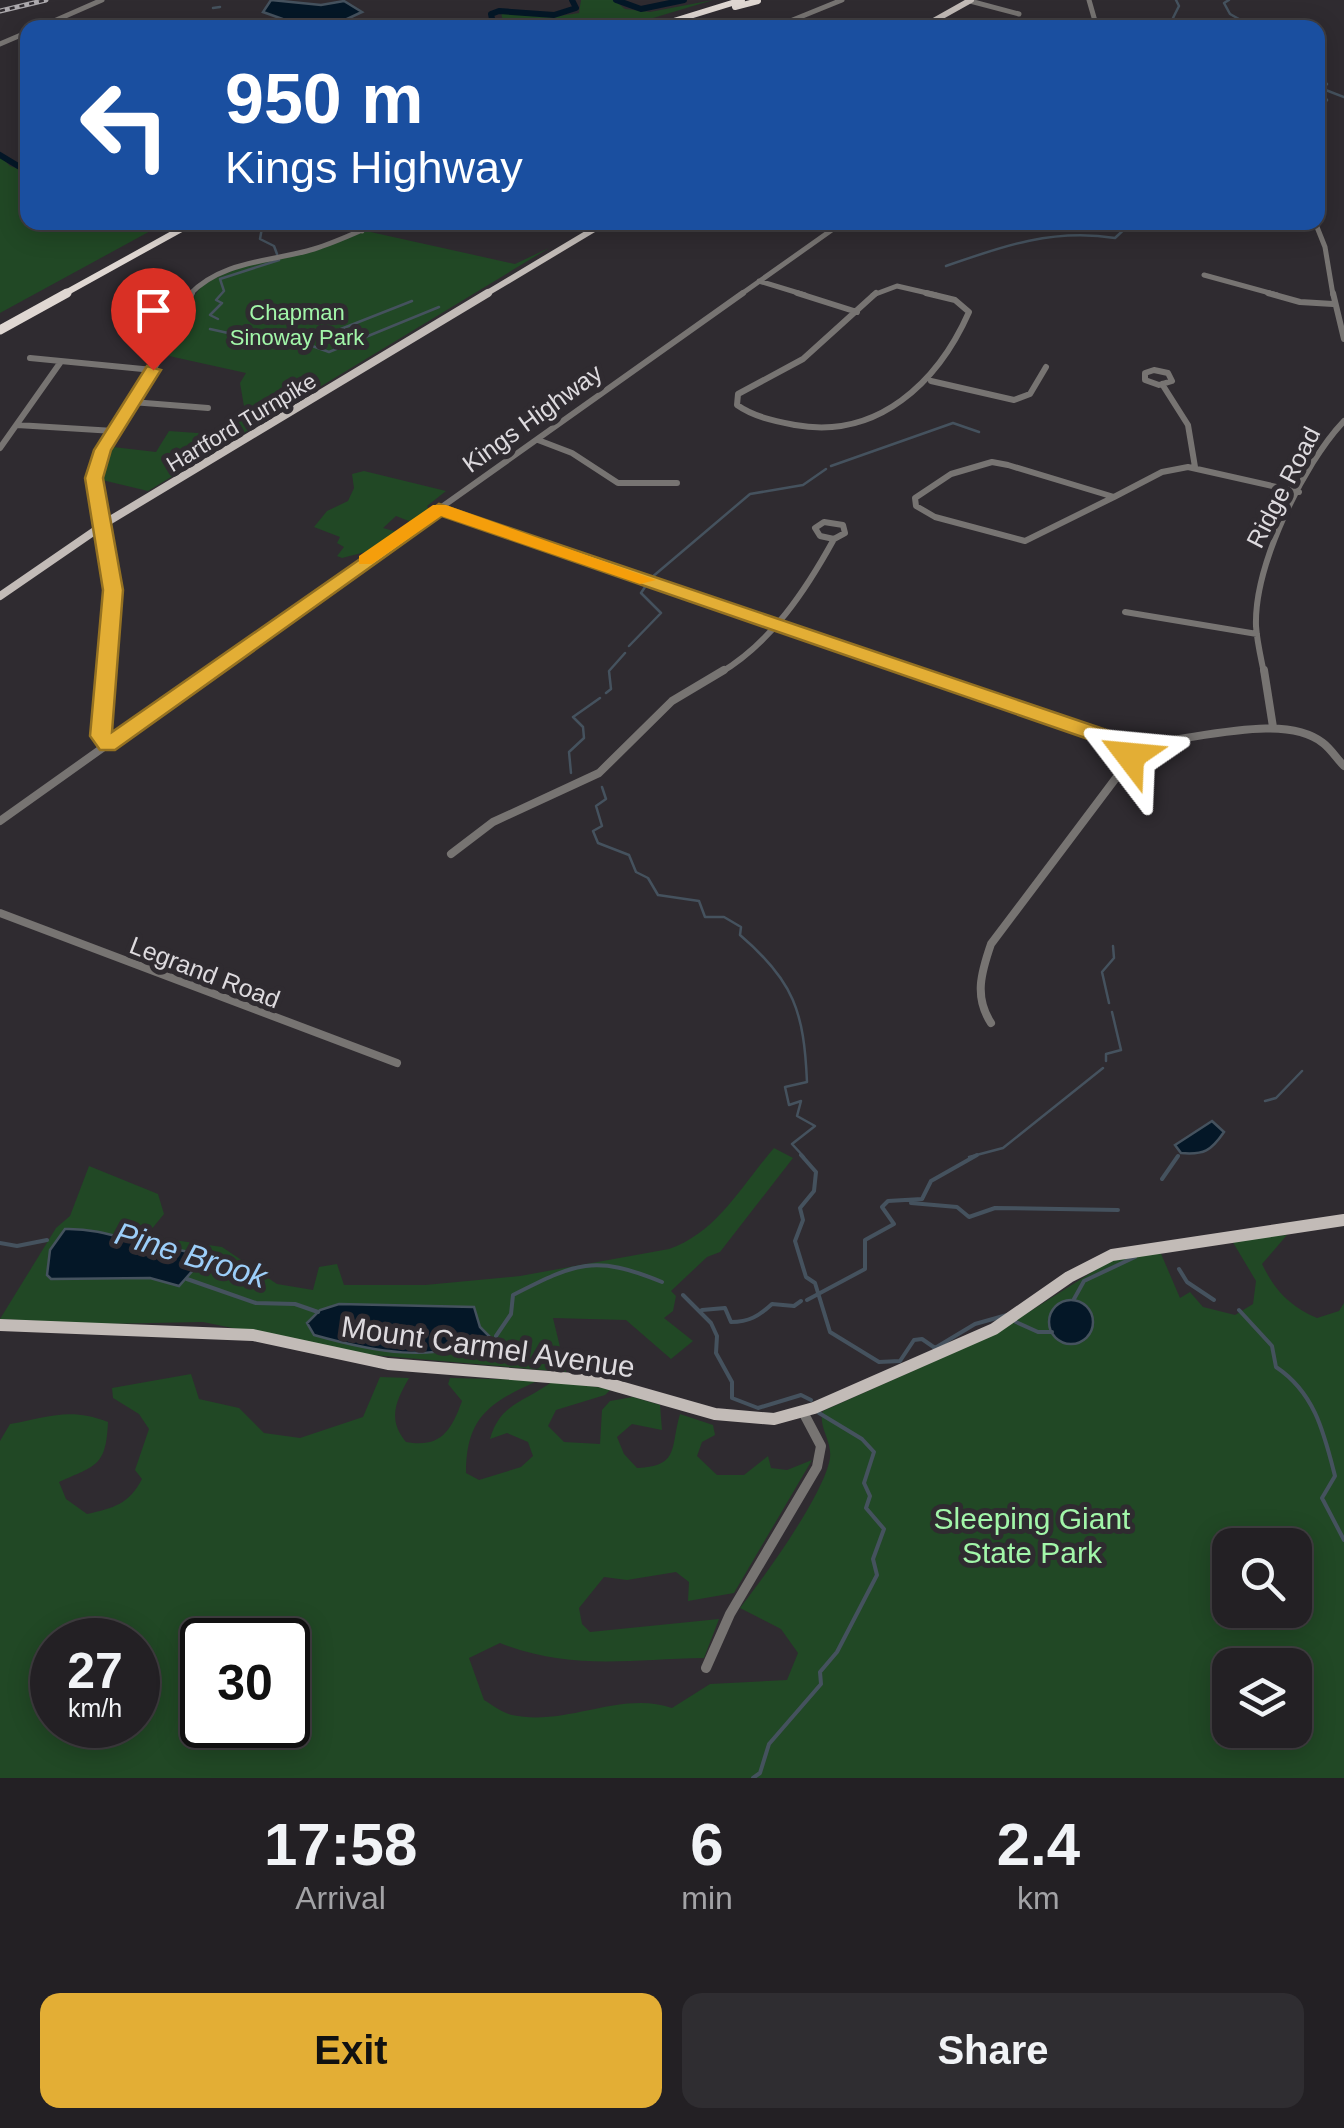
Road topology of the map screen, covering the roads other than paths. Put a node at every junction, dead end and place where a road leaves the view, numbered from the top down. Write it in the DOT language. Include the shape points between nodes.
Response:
graph roads {
  1 [pos="102,0"];
  2 [pos="742,0"];
  3 [pos="756,0"];
  4 [pos="842,0"];
  5 [pos="971,0"];
  6 [pos="730,1"];
  7 [pos="706,11"];
  8 [pos="1019,14"];
  9 [pos="56,20"];
  10 [pos="677,20"];
  11 [pos="689,20"];
  12 [pos="793,20"];
  13 [pos="936,20"];
  14 [pos="167,230"];
  15 [pos="180,230"];
  16 [pos="593,230"];
  17 [pos="832,230"];
  18 [pos="1319,230"];
  19 [pos="362,231"];
  20 [pos="1204,275"];
  21 [pos="759,281"];
  22 [pos="1333,304"];
  23 [pos="856,312"];
  24 [pos="0,322"];
  25 [pos="0,330"];
  26 [pos="1344,339"];
  27 [pos="30,358"];
  28 [pos="60,364"];
  29 [pos="1046,366"];
  30 [pos="153,370"];
  31 [pos="931,381"];
  32 [pos="1162,384"];
  33 [pos="132,402"];
  34 [pos="208,408"];
  35 [pos="1344,420"];
  36 [pos="17,425"];
  37 [pos="114,431"];
  38 [pos="538,440"];
  39 [pos="0,448"];
  40 [pos="1195,467"];
  41 [pos="677,483"];
  42 [pos="1299,492"];
  43 [pos="1114,497"];
  44 [pos="439,509"];
  45 [pos="101,526"];
  46 [pos="834,539"];
  47 [pos="0,596"];
  48 [pos="1124,612"];
  49 [pos="774,624"];
  50 [pos="1258,634"];
  51 [pos="1274,727"];
  52 [pos="108,745"];
  53 [pos="1131,746"];
  54 [pos="1344,766"];
  55 [pos="0,821"];
  56 [pos="451,854"];
  57 [pos="0,912"];
  58 [pos="991,1024"];
  59 [pos="396,1064"];
  60 [pos="1344,1220"];
  61 [pos="1,1328"];
  62 [pos="803,1412"];
  63 [pos="706,1668"];
  1 -- 9 [label="street"];
  2 -- 7 [label="highway"];
  3 -- 11 [label="highway"];
  4 -- 12 [label="street"];
  5 -- 8 [label="street"];
  5 -- 13 [label="main road"];
  6 -- 7 [label="highway"];
  7 -- 10 [label="highway"];
  14 -- 24 [label="highway"];
  15 -- 25 [label="highway"];
  16 -- 45 [label="main road, Hartford Turnpike"];
  17 -- 21 [label="street, Kings Highway"];
  18 -- 22 [label="street"];
  19 -- 30 [label="street" via="235,266 201,284 187,298"];
  20 -- 22 [label="street" via="1300,302"];
  21 -- 23 [label="street"];
  21 -- 38 [label="street, Kings Highway"];
  22 -- 26 [label="street"];
  23 -- 31 [label="street" via="892,286 966,307 968,315"];
  23 -- 31 [label="street" via="811,354 738,394 736,405 826,430 896,407"];
  27 -- 28 [label="street"];
  28 -- 30 [label="street"];
  28 -- 36 [label="street"];
  29 -- 31 [label="street" via="1030,394 1014,400"];
  30 -- 33 [label="street"];
  32 -- 32 [label="street" via="1172,381 1168,373 1144,375"];
  32 -- 40 [label="street" via="1188,425"];
  33 -- 34 [label="street"];
  33 -- 37 [label="street"];
  35 -- 42 [label="street, Ridge Road" via="1324,439"];
  36 -- 37 [label="street"];
  36 -- 39 [label="street"];
  37 -- 45 [label="street" via="94,478"];
  38 -- 41 [label="street" via="622,484"];
  38 -- 44 [label="street, Kings Highway"];
  40 -- 42 [label="street"];
  40 -- 43 [label="street" via="1162,472"];
  42 -- 50 [label="street, Ridge Road" via="1266,561"];
  43 -- 43 [label="street" via="1020,541 934,517 915,503 922,490 986,462"];
  44 -- 49 [label="street"];
  44 -- 52 [label="street, Kings Highway"];
  45 -- 47 [label="main road, Hartford Turnpike"];
  45 -- 52 [label="street" via="113,590 101,736"];
  46 -- 46 [label="street" via="845,534 843,525 817,526 817,534"];
  46 -- 49 [label="street" via="803,595"];
  48 -- 50 [label="street"];
  49 -- 53 [label="street"];
  49 -- 56 [label="street" via="731,668 665,706 599,773 493,822"];
  50 -- 51 [label="street, Ridge Road"];
  51 -- 53 [label="street"];
  51 -- 54 [label="street" via="1319,736"];
  52 -- 55 [label="street, Kings Highway"];
  53 -- 58 [label="street" via="1122,770 989,948 979,1004"];
  57 -- 59 [label="street, Legrand Road"];
  60 -- 62 [label="main road, Mount Carmel Avenue" via="1112,1255 994,1329"];
  61 -- 62 [label="main road, Mount Carmel Avenue" via="252,1335 388,1364 599,1381 748,1420"];
  62 -- 63 [label="street" via="820,1446 817,1468 730,1614"];
}
